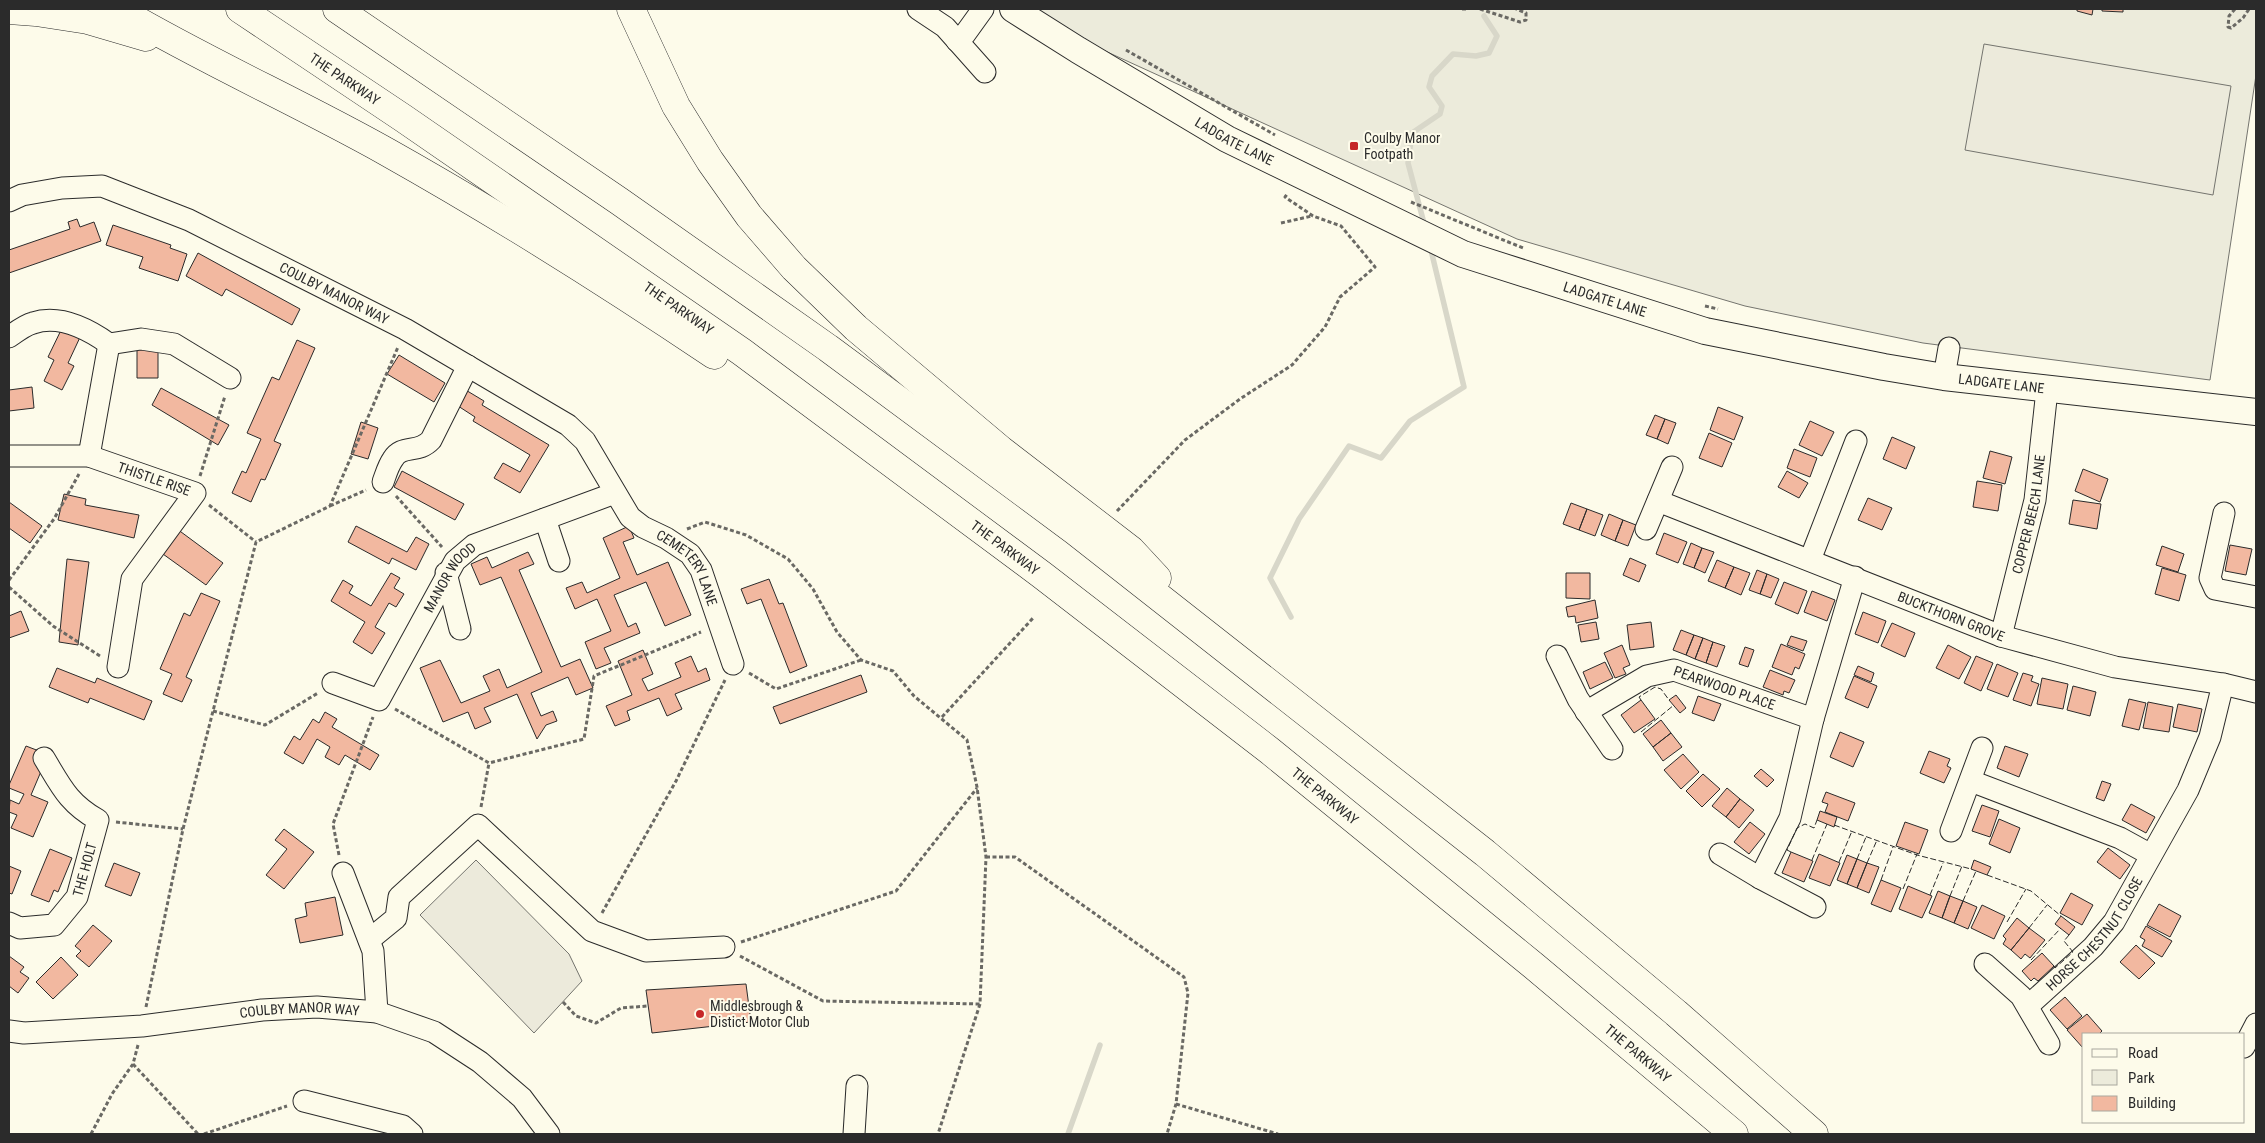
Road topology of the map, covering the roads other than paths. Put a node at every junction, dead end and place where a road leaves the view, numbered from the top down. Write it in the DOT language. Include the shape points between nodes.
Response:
graph roads {
  1 [pos="116,9"];
  2 [pos="240,9"];
  3 [pos="337,9"];
  4 [pos="630,9"];
  5 [pos="918,9"];
  6 [pos="983,9"];
  7 [pos="1013,9"];
  8 [pos="9,10"];
  9 [pos="957,41"];
  10 [pos="179,45"];
  11 [pos="985,72"];
  12 [pos="9,201"];
  13 [pos="9,337"];
  14 [pos="109,344"];
  15 [pos="1949,348"];
  16 [pos="468,366"];
  17 [pos="1944,377"];
  18 [pos="230,378"];
  19 [pos="2047,390"];
  20 [pos="2256,412"];
  21 [pos="1856,441"];
  22 [pos="865,444"];
  23 [pos="9,456"];
  24 [pos="89,456"];
  25 [pos="1672,467"];
  26 [pos="383,482"];
  27 [pos="615,493"];
  28 [pos="1658,501"];
  29 [pos="2224,513"];
  30 [pos="545,519"];
  31 [pos="1646,529"];
  32 [pos="1810,560"];
  33 [pos="559,561"];
  34 [pos="450,567"];
  35 [pos="1855,577"];
  36 [pos="2256,597"];
  37 [pos="460,629"];
  38 [pos="2001,636"];
  39 [pos="1215,639"];
  40 [pos="1557,656"];
  41 [pos="733,664"];
  42 [pos="118,667"];
  43 [pos="333,683"];
  44 [pos="2223,684"];
  45 [pos="2256,692"];
  46 [pos="1586,712"];
  47 [pos="1813,719"];
  48 [pos="1982,748"];
  49 [pos="1612,749"];
  50 [pos="44,758"];
  51 [pos="1971,782"];
  52 [pos="1951,831"];
  53 [pos="1720,854"];
  54 [pos="2151,855"];
  55 [pos="343,873"];
  56 [pos="1760,878"];
  57 [pos="1815,906"];
  58 [pos="9,923"];
  59 [pos="369,940"];
  60 [pos="724,947"];
  61 [pos="1985,964"];
  62 [pos="2028,1006"];
  63 [pos="377,1012"];
  64 [pos="2256,1024"];
  65 [pos="9,1031"];
  66 [pos="2049,1044"];
  67 [pos="2245,1045"];
  68 [pos="857,1086"];
  69 [pos="304,1101"];
  70 [pos="412,1134"];
  71 [pos="549,1134"];
  72 [pos="854,1134"];
  73 [pos="1734,1134"];
  74 [pos="1814,1134"];
  1 -- 10 [label="highway"];
  2 -- 22 [label="highway, THE PARKWAY" via="606,257 742,352"];
  3 -- 39 [label="highway" via="820,342"];
  4 -- 39 [label="highway" via="676,106 710,161 749,216 794,268 856,328 978,431 1131,550"];
  5 -- 9 [label="street" via="945,27"];
  6 -- 9 [label="street"];
  7 -- 17 [label="main road, LADGATE LANE" via="1227,139 1463,254 1705,331"];
  8 -- 10 [label="highway" via="88,20"];
  9 -- 11 [label="street"];
  10 -- 22 [label="highway" via="385,151 478,204 603,280 723,362"];
  12 -- 16 [label="street, COULBY MANOR WAY" via="22,195 62,188 102,186 189,220 405,329"];
  13 -- 14 [label="street" via="32,323 62,320 94,333"];
  14 -- 18 [label="street" via="141,338 174,344"];
  14 -- 24 [label="street"];
  15 -- 17 [label="street"];
  16 -- 26 [label="street" via="431,440 424,448 399,452"];
  16 -- 27 [label="street, COULBY MANOR WAY" via="568,425 585,441"];
  17 -- 19 [label="main road, LADGATE LANE"];
  19 -- 20 [label="main road, LADGATE LANE"];
  19 -- 38 [label="street, COPPER BEECH LANE" via="2035,500"];
  21 -- 32 [label="street"];
  22 -- 73 [label="highway, THE PARKWAY" via="1042,575 1270,751 1549,978"];
  23 -- 24 [label="street, THISTLE RISE"];
  24 -- 42 [label="street, THISTLE RISE" via="195,493 132,579"];
  25 -- 28 [label="street"];
  27 -- 30 [label="street, MANOR WOOD"];
  27 -- 41 [label="street, CEMETERY LANE" via="630,517 690,554 701,570"];
  28 -- 31 [label="street"];
  28 -- 32 [label="street, BUCKTHORN GROVE"];
  29 -- 36 [label="street" via="2210,578 2215,589"];
  30 -- 33 [label="street"];
  30 -- 34 [label="street, MANOR WOOD" via="474,545"];
  32 -- 35 [label="street, BUCKTHORN GROVE"];
  34 -- 37 [label="street"];
  34 -- 43 [label="street, MANOR WOOD" via="379,700"];
  35 -- 38 [label="street, BUCKTHORN GROVE"];
  35 -- 47 [label="street"];
  38 -- 44 [label="street, BUCKTHORN GROVE" via="2115,667"];
  39 -- 74 [label="highway" via="1493,860"];
  40 -- 46 [label="street"];
  44 -- 45 [label="street, BUCKTHORN GROVE"];
  44 -- 54 [label="street, HORSE CHESTNUT CLOSE" via="2210,737 2188,790"];
  46 -- 47 [label="street, PEARWOOD PLACE" via="1647,676 1674,670"];
  46 -- 49 [label="street"];
  47 -- 56 [label="street" via="1790,818"];
  48 -- 51 [label="street"];
  50 -- 58 [label="street, THE HOLT" via="70,800 79,810 98,820 77,897 54,925 20,928"];
  51 -- 52 [label="street"];
  51 -- 54 [label="street" via="2120,838"];
  53 -- 56 [label="street"];
  54 -- 62 [label="street, HORSE CHESTNUT CLOSE" via="2114,922 2093,947"];
  55 -- 59 [label="street"];
  56 -- 57 [label="street"];
  59 -- 60 [label="street" via="396,918 399,897 478,825 592,931 646,951"];
  59 -- 63 [label="street" via="373,951"];
  61 -- 62 [label="street"];
  62 -- 66 [label="street"];
  63 -- 65 [label="street, COULBY MANOR WAY" via="289,1008 142,1026 24,1034"];
  63 -- 71 [label="street, COULBY MANOR WAY" via="434,1032 480,1062 522,1098"];
  64 -- 67 [label="street"];
  68 -- 72 [label="street"];
  69 -- 70 [label="street" via="403,1126"];
}
